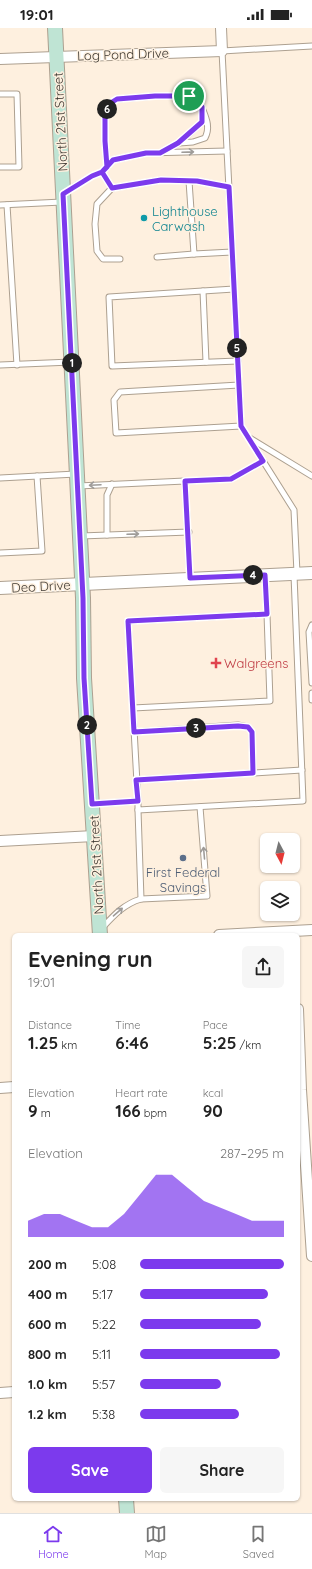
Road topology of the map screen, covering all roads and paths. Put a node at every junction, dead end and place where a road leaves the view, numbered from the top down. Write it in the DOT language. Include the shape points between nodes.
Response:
graph roads {
  1 [pos="56,28"];
  2 [pos="221,28"];
  3 [pos="312,46"];
  4 [pos="222,51"];
  5 [pos="57,56"];
  6 [pos="0,59"];
  7 [pos="0,94"];
  8 [pos="203,110"];
  9 [pos="178,143"];
  10 [pos="227,151"];
  11 [pos="160,153"];
  12 [pos="0,167"];
  13 [pos="107,167"];
  14 [pos="102,172"];
  15 [pos="189,181"];
  16 [pos="229,187"];
  17 [pos="112,188"];
  18 [pos="63,198"];
  19 [pos="0,205"];
  20 [pos="7,205"];
  21 [pos="232,252"];
  22 [pos="194,254"];
  23 [pos="157,257"];
  24 [pos="120,259"];
  25 [pos="234,290"];
  26 [pos="203,291"];
  27 [pos="238,361"];
  28 [pos="72,362"];
  29 [pos="206,362"];
  30 [pos="0,365"];
  31 [pos="17,365"];
  32 [pos="239,385"];
  33 [pos="241,426"];
  34 [pos="247,436"];
  35 [pos="263,461"];
  36 [pos="37,476"];
  37 [pos="312,476"];
  38 [pos="0,478"];
  39 [pos="77,480"];
  40 [pos="185,481"];
  41 [pos="112,484"];
  42 [pos="189,532"];
  43 [pos="107,535"];
  44 [pos="80,536"];
  45 [pos="0,553"];
  46 [pos="312,573"];
  47 [pos="296,574"];
  48 [pos="265,575"];
  49 [pos="190,578"];
  50 [pos="82,584"];
  51 [pos="0,588"];
  52 [pos="267,614"];
  53 [pos="312,625"];
  54 [pos="312,683"];
  55 [pos="312,693"];
  56 [pos="312,700"];
  57 [pos="132,708"];
  58 [pos="134,732"];
  59 [pos="302,770"];
  60 [pos="253,773"];
  61 [pos="136,780"];
  62 [pos="138,801"];
  63 [pos="92,804"];
  64 [pos="200,807"];
  65 [pos="138,810"];
  66 [pos="94,836"];
  67 [pos="0,841"];
  68 [pos="141,899"];
  69 [pos="312,930"];
  70 [pos="100,933"];
  71 [pos="295,933"];
  72 [pos="300,1063"];
  73 [pos="12,1087"];
  74 [pos="0,1088"];
  75 [pos="312,1256"];
  76 [pos="12,1392"];
  77 [pos="0,1393"];
  78 [pos="126,1501"];
  79 [pos="127,1513"];
  1 -- 5 [label="main road, North 21st Street"];
  2 -- 4 [label="street"];
  3 -- 4 [label="lane"];
  4 -- 5 [label="street, Log Pond Drive"];
  4 -- 10 [label="lane"];
  5 -- 6 [label="street, Log Pond Drive"];
  5 -- 18 [label="main road, North 21st Street"];
  7 -- 12 [label="lane" via="17,94 19,167"];
  8 -- 9 [label="lane" via="202,122"];
  8 -- 9 [label="lane" via="208,127 206,138"];
  8 -- 13 [label="lane" via="189,96 117,99 109,104 105,114"];
  9 -- 11 [label="lane"];
  11 -- 10 [label="lane, one-way"];
  10 -- 16 [label="lane"];
  11 -- 13 [label="lane" via="146,153 113,160"];
  13 -- 14 [label="lane"];
  14 -- 17 [label="lane"];
  14 -- 18 [label="lane" via="92,176"];
  15 -- 16 [label="lane"];
  15 -- 17 [label="lane" via="161,180"];
  15 -- 22 [label="lane"];
  16 -- 21 [label="lane"];
  17 -- 24 [label="lane" via="97,204 97,251 103,259"];
  18 -- 20 [label="lane"];
  18 -- 28 [label="main road, North 21st Street"];
  19 -- 20 [label="lane"];
  20 -- 31 [label="lane"];
  21 -- 22 [label="lane"];
  21 -- 25 [label="lane"];
  22 -- 23 [label="lane"];
  25 -- 26 [label="lane"];
  25 -- 27 [label="lane"];
  26 -- 29 [label="lane"];
  26 -- 29 [label="lane" via="109,297 112,366"];
  27 -- 29 [label="lane"];
  27 -- 32 [label="lane"];
  28 -- 31 [label="lane"];
  28 -- 39 [label="main road, North 21st Street"];
  30 -- 31 [label="lane"];
  32 -- 33 [label="lane"];
  32 -- 33 [label="lane" via="120,392 114,400 116,433"];
  33 -- 34 [label="lane"];
  34 -- 35 [label="lane"];
  34 -- 37 [label="lane"];
  35 -- 40 [label="lane" via="231,479"];
  35 -- 47 [label="lane" via="294,510"];
  36 -- 38 [label="lane"];
  36 -- 39 [label="lane"];
  36 -- 45 [label="lane" via="42,551"];
  41 -- 39 [label="lane, one-way"];
  39 -- 44 [label="main road, North 21st Street"];
  40 -- 41 [label="lane"];
  40 -- 42 [label="lane"];
  41 -- 43 [label="lane" via="107,495"];
  43 -- 42 [label="lane, one-way"];
  42 -- 49 [label="lane"];
  43 -- 44 [label="lane"];
  44 -- 50 [label="main road, North 21st Street"];
  46 -- 47 [label="street, Deo Drive"];
  47 -- 48 [label="street, Deo Drive"];
  47 -- 59 [label="lane"];
  48 -- 49 [label="street, Deo Drive"];
  48 -- 52 [label="lane"];
  49 -- 50 [label="street, Deo Drive"];
  50 -- 51 [label="street, Deo Drive"];
  50 -- 63 [label="main road, North 21st Street" via="84,678"];
  52 -- 57 [label="lane" via="270,701"];
  52 -- 57 [label="lane" via="128,621"];
  53 -- 54 [label="lane" via="309,632"];
  55 -- 56 [label="lane"];
  57 -- 58 [label="lane"];
  58 -- 60 [label="lane" via="248,727 252,732"];
  58 -- 61 [label="lane"];
  59 -- 60 [label="lane"];
  59 -- 64 [label="lane" via="303,801"];
  60 -- 61 [label="lane"];
  61 -- 62 [label="lane"];
  62 -- 63 [label="lane"];
  62 -- 65 [label="lane"];
  63 -- 66 [label="main road, North 21st Street"];
  64 -- 65 [label="lane"];
  68 -- 64 [label="lane, one-way" via="207,896"];
  65 -- 68 [label="lane"];
  66 -- 67 [label="street"];
  66 -- 70 [label="main road, North 21st Street"];
  70 -- 68 [label="lane, one-way" via="119,910"];
  69 -- 71 [label="street"];
  72 -- 75 [label="street"];
  73 -- 74 [label="street"];
  76 -- 77 [label="street"];
  78 -- 79 [label="main road"];
}
